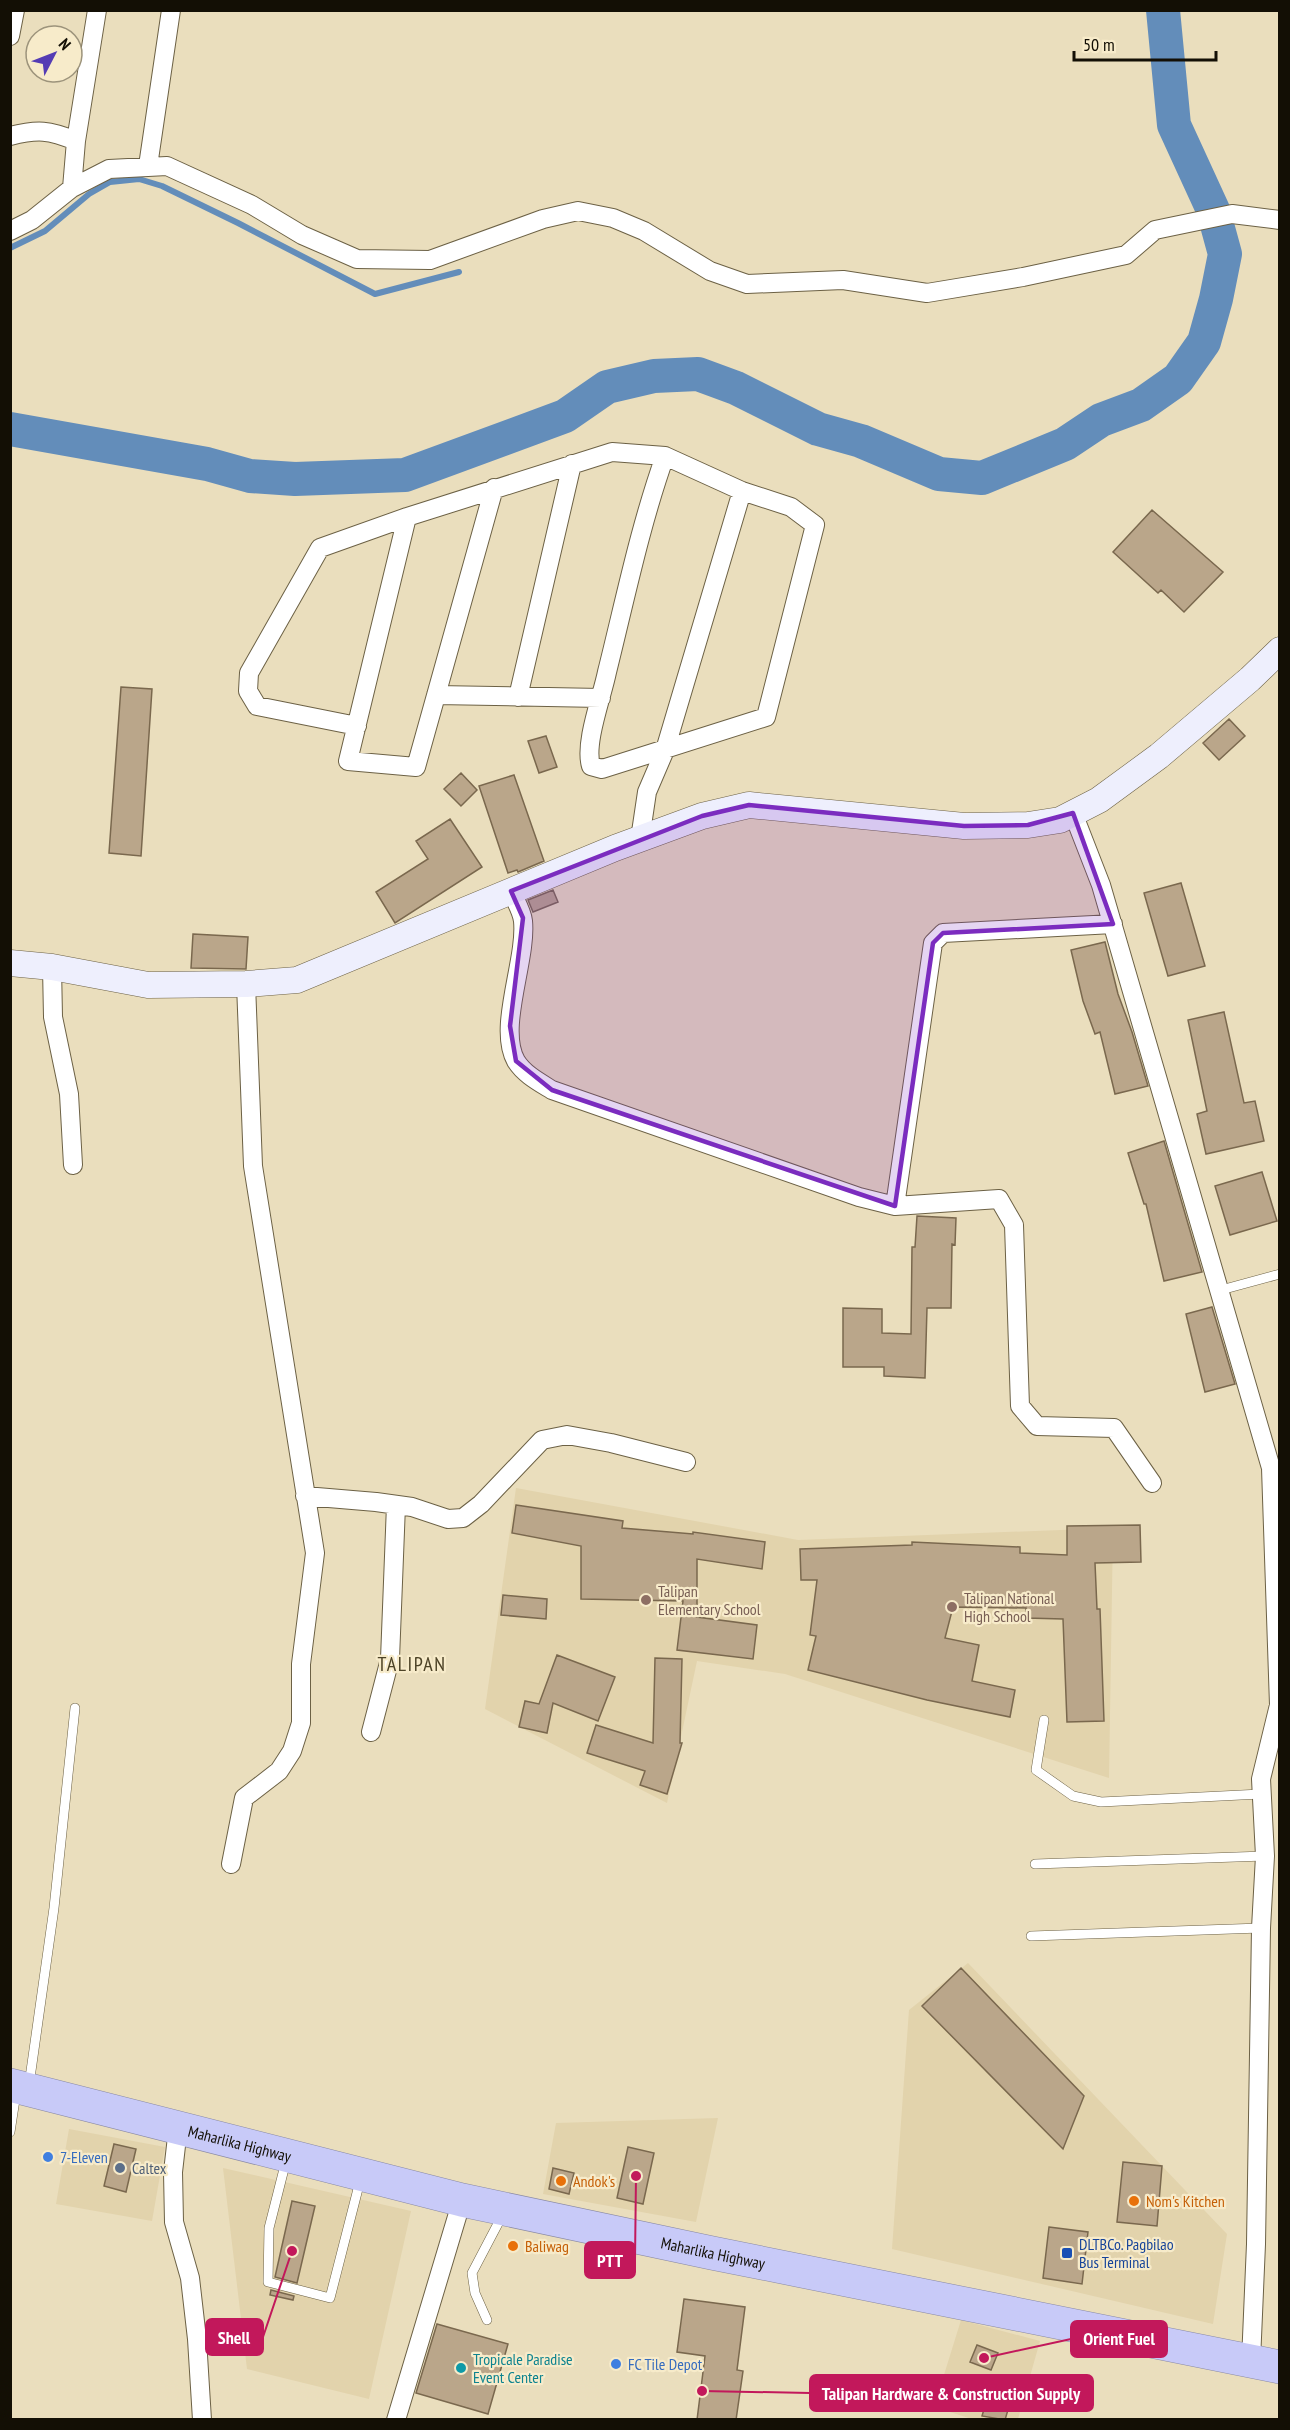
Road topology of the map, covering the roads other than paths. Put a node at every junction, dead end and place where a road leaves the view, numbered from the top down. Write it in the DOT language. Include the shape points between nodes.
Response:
graph roads {
  1 [pos="15,10"];
  2 [pos="97,10"];
  3 [pos="171,10"];
  4 [pos="10,36"];
  5 [pos="10,136"];
  6 [pos="76,141"];
  7 [pos="148,166"];
  8 [pos="72,188"];
  9 [pos="1280,220"];
  10 [pos="10,231"];
  11 [pos="665,456"];
  12 [pos="572,464"];
  13 [pos="494,488"];
  14 [pos="742,491"];
  15 [pos="407,517"];
  16 [pos="1280,650"];
  17 [pos="436,695"];
  18 [pos="518,697"];
  19 [pos="601,698"];
  20 [pos="357,726"];
  21 [pos="665,750"];
  22 [pos="1072,813"];
  23 [pos="640,839"];
  24 [pos="511,891"];
  25 [pos="1113,924"];
  26 [pos="10,963"];
  27 [pos="52,967"];
  28 [pos="246,984"];
  29 [pos="73,1165"];
  30 [pos="895,1206"];
  31 [pos="1280,1274"];
  32 [pos="1221,1290"];
  33 [pos="686,1462"];
  34 [pos="1152,1483"];
  35 [pos="305,1496"];
  36 [pos="396,1505"];
  37 [pos="75,1708"];
  38 [pos="1044,1720"];
  39 [pos="371,1732"];
  40 [pos="1261,1794"];
  41 [pos="1264,1856"];
  42 [pos="231,1864"];
  43 [pos="1035,1864"];
  44 [pos="1261,1928"];
  45 [pos="1031,1936"];
  46 [pos="19,2088"];
  47 [pos="178,2128"];
  48 [pos="10,2132"];
  49 [pos="287,2156"];
  50 [pos="362,2175"];
  51 [pos="462,2200"];
  52 [pos="506,2209"];
  53 [pos="488,2320"];
  54 [pos="1265,2364"];
  55 [pos="202,2420"];
  56 [pos="396,2420"];
  1 -- 4 [label="street"];
  2 -- 6 [label="street"];
  3 -- 7 [label="street"];
  5 -- 6 [label="street" via="36,130"];
  6 -- 8 [label="street"];
  7 -- 8 [label="street" via="109,169"];
  7 -- 9 [label="street" via="167,166 357,259 430,260 543,219 578,211 613,218 644,231 710,271 747,284 843,280 927,293 1126,255 1155,230 1232,214"];
  8 -- 10 [label="street" via="32,220"];
  11 -- 12 [label="street" via="612,452"];
  11 -- 14 [label="street"];
  11 -- 19 [label="street" via="648,503"];
  12 -- 13 [label="street"];
  12 -- 18 [label="street"];
  13 -- 15 [label="street"];
  13 -- 17 [label="street"];
  14 -- 21 [label="street"];
  14 -- 21 [label="street" via="791,507 815,525 766,717"];
  15 -- 20 [label="street"];
  15 -- 20 [label="street" via="320,548 249,673 248,691 257,706"];
  16 -- 22 [label="street" via="1159,756 1099,800"];
  17 -- 18 [label="street"];
  17 -- 20 [label="street" via="416,767 348,761"];
  18 -- 19 [label="street"];
  19 -- 21 [label="street" via="588,755 591,766 602,769"];
  21 -- 23 [label="street" via="647,792"];
  22 -- 23 [label="street" via="1028,825 964,826 749,805 702,816"];
  22 -- 25 [label="street"];
  23 -- 24 [label="street"];
  24 -- 28 [label="street" via="297,980"];
  24 -- 30 [label="street" via="523,918 523,940 510,1043 516,1061 528,1074 552,1090 859,1197"];
  25 -- 30 [label="street" via="943,933 933,943"];
  25 -- 32 [label="street"];
  26 -- 27 [label="street"];
  27 -- 28 [label="street" via="148,985"];
  27 -- 29 [label="street" via="53,1017 69,1094"];
  28 -- 35 [label="street" via="253,1166"];
  30 -- 34 [label="street" via="999,1199 1014,1225 1020,1406 1037,1426 1114,1428"];
  31 -- 32 [label="lane"];
  32 -- 40 [label="street" via="1271,1468 1279,1705"];
  33 -- 36 [label="street" via="567,1435 542,1440 463,1518 448,1519"];
  35 -- 36 [label="street"];
  35 -- 42 [label="street" via="315,1553 301,1664 300,1722 292,1751 279,1771 244,1798"];
  36 -- 39 [label="street" via="390,1659"];
  37 -- 46 [label="lane" via="54,1908"];
  38 -- 40 [label="lane" via="1036,1770 1073,1796 1101,1802"];
  40 -- 41 [label="street"];
  41 -- 43 [label="lane"];
  41 -- 44 [label="street"];
  44 -- 45 [label="lane"];
  44 -- 54 [label="street" via="1256,2244"];
  46 -- 47 [label="highway, Maharlika Highway"];
  46 -- 48 [label="lane"];
  47 -- 49 [label="highway, Maharlika Highway"];
  47 -- 55 [label="street" via="173,2172 174,2222 190,2278"];
  49 -- 50 [label="highway, Maharlika Highway"];
  49 -- 50 [label="lane" via="269,2228 268,2282 330,2298"];
  50 -- 51 [label="highway, Maharlika Highway"];
  51 -- 52 [label="highway, Maharlika Highway"];
  51 -- 56 [label="street"];
  52 -- 53 [label="lane" via="472,2273 475,2293"];
  52 -- 54 [label="highway, Maharlika Highway"];
}
